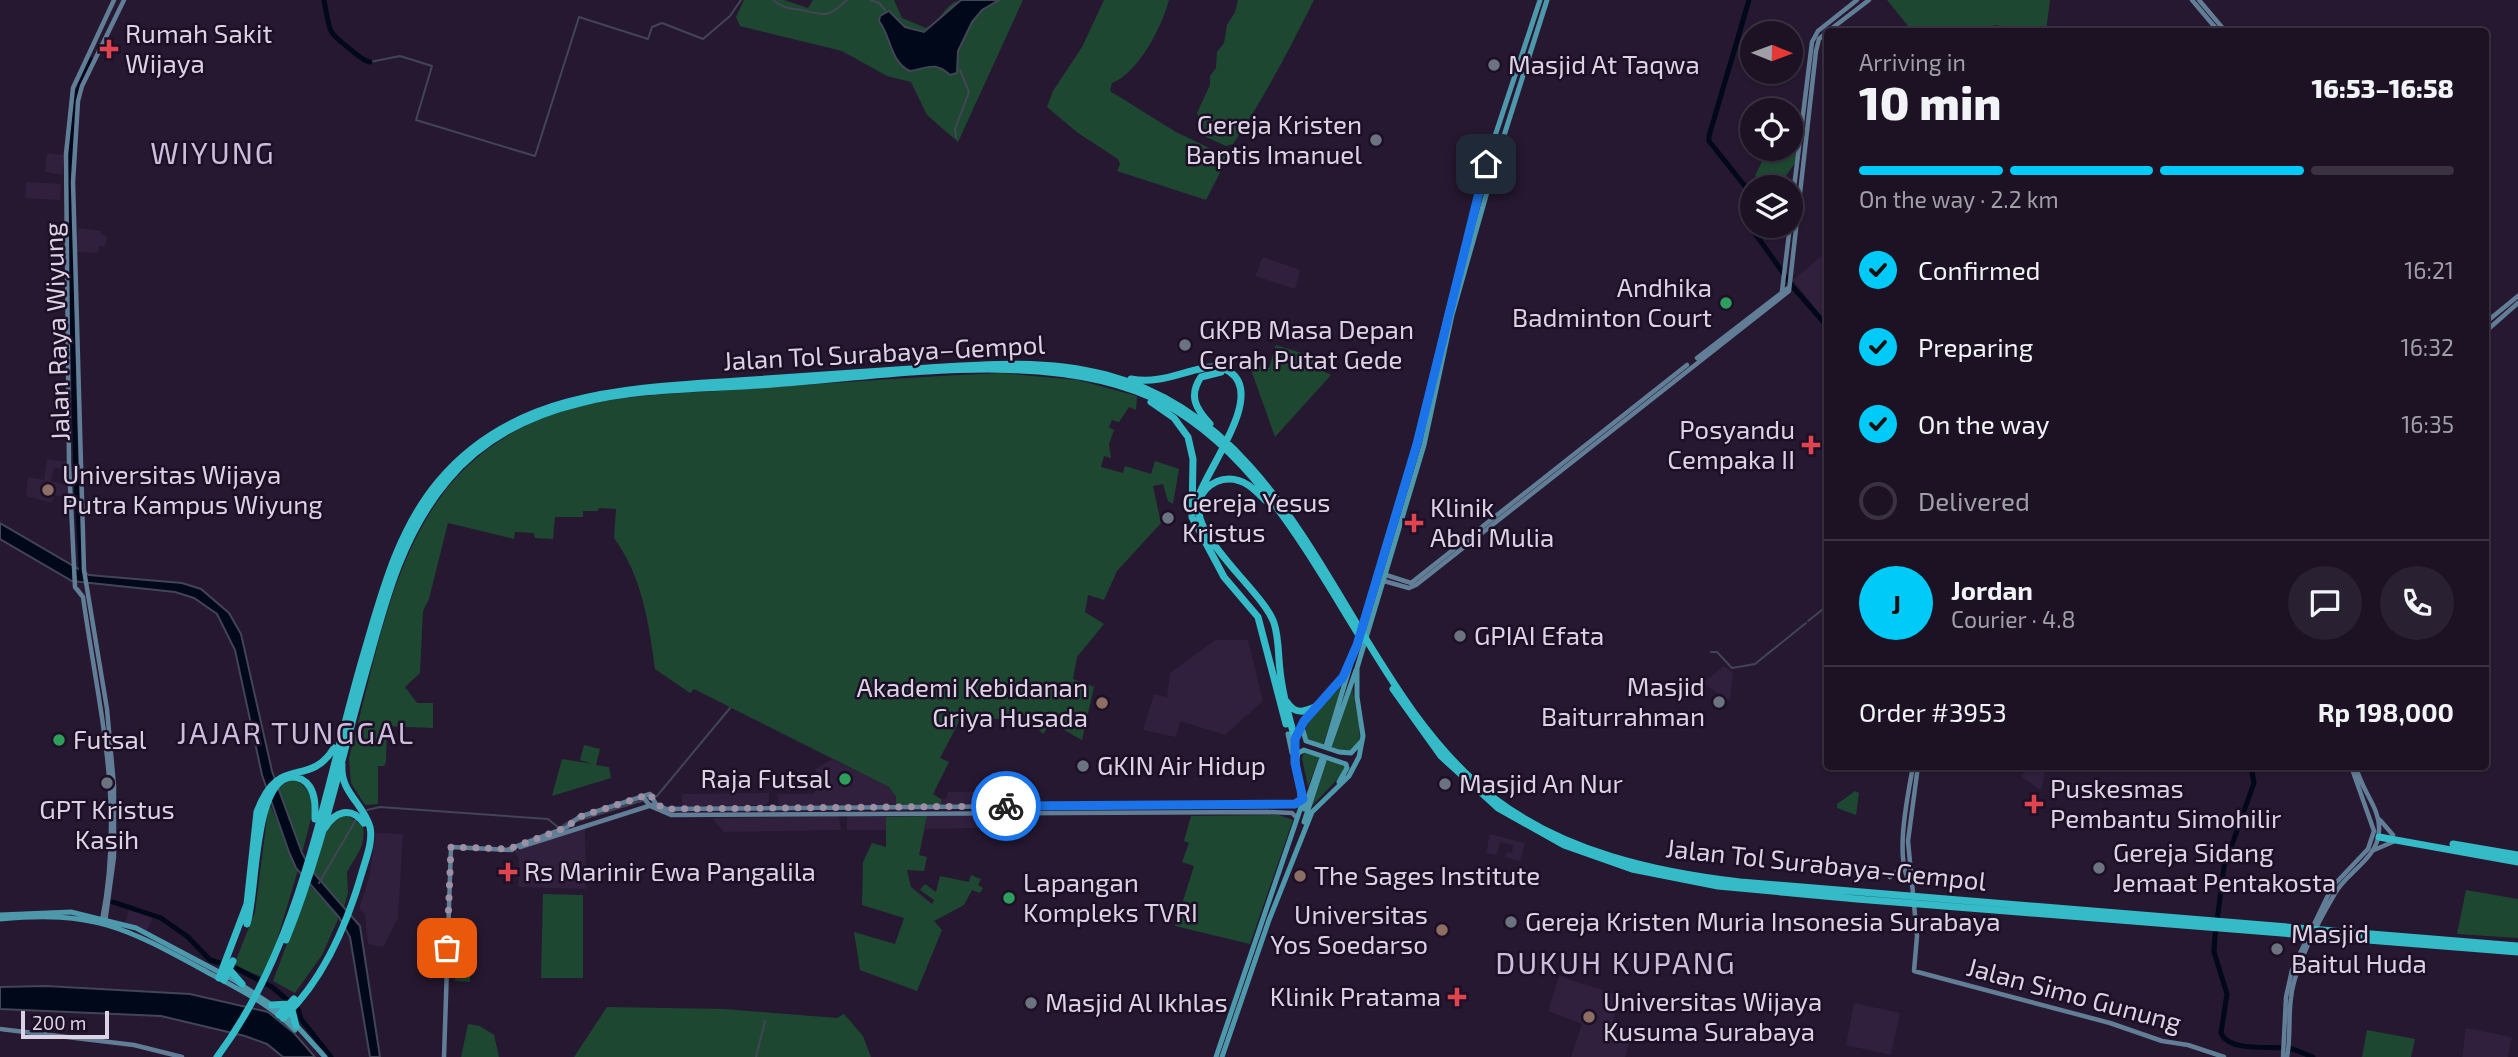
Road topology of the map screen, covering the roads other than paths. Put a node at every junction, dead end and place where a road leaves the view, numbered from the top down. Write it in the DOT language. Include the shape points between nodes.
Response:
graph roads {
  1 [pos="114,0"];
  2 [pos="124,0"];
  3 [pos="1540,0"];
  4 [pos="1547,0"];
  5 [pos="1857,0"];
  6 [pos="1868,0"];
  7 [pos="2193,0"];
  8 [pos="2199,0"];
  9 [pos="1539,13"];
  10 [pos="1832,28"];
  11 [pos="2216,28"];
  12 [pos="2223,28"];
  13 [pos="1824,35"];
  14 [pos="1516,83"];
  15 [pos="1807,105"];
  16 [pos="1800,168"];
  17 [pos="1799,175"];
  18 [pos="68,182"];
  19 [pos="1789,238"];
  20 [pos="70,248"];
  21 [pos="1462,267"];
  22 [pos="1786,276"];
  23 [pos="1786,290"];
  24 [pos="2518,296"];
  25 [pos="2518,303"];
  26 [pos="2489,321"];
  27 [pos="2489,328"];
  28 [pos="1107,375"];
  29 [pos="1122,387"];
  30 [pos="73,408"];
  31 [pos="1229,429"];
  32 [pos="69,440"];
  33 [pos="78,440"];
  34 [pos="1225,440"];
  35 [pos="1420,444"];
  36 [pos="1217,453"];
  37 [pos="1198,498"];
  38 [pos="1191,504"];
  39 [pos="1281,515"];
  40 [pos="1385,578"];
  41 [pos="1268,609"];
  42 [pos="1258,617"];
  43 [pos="1274,623"];
  44 [pos="1262,628"];
  45 [pos="1357,628"];
  46 [pos="92,640"];
  47 [pos="1350,666"];
  48 [pos="1357,668"];
  49 [pos="1284,694"];
  50 [pos="1317,706"];
  51 [pos="346,715"];
  52 [pos="1306,719"];
  53 [pos="1286,724"];
  54 [pos="350,727"];
  55 [pos="1292,736"];
  56 [pos="1363,736"];
  57 [pos="1914,770"];
  58 [pos="2352,770"];
  59 [pos="2357,770"];
  60 [pos="1297,772"];
  61 [pos="281,778"];
  62 [pos="1337,787"];
  63 [pos="112,793"];
  64 [pos="644,797"];
  65 [pos="1303,799"];
  66 [pos="656,803"];
  67 [pos="1211,804"];
  68 [pos="1283,804"];
  69 [pos="649,806"];
  70 [pos="951,806"];
  71 [pos="959,806"];
  72 [pos="852,807"];
  73 [pos="754,808"];
  74 [pos="1093,808"];
  75 [pos="1909,810"];
  76 [pos="745,812"];
  77 [pos="1210,812"];
  78 [pos="1282,813"];
  79 [pos="853,814"];
  80 [pos="952,814"];
  81 [pos="959,814"];
  82 [pos="754,815"];
  83 [pos="361,816"];
  84 [pos="2378,817"];
  85 [pos="1297,818"];
  86 [pos="2377,834"];
  87 [pos="2395,838"];
  88 [pos="313,847"];
  89 [pos="509,849"];
  90 [pos="1287,850"];
  91 [pos="2473,850"];
  92 [pos="2374,851"];
  93 [pos="1296,852"];
  94 [pos="2518,855"];
  95 [pos="2518,862"];
  96 [pos="1904,866"];
  97 [pos="1890,877"];
  98 [pos="1910,883"];
  99 [pos="108,893"];
  100 [pos="0,917"];
  101 [pos="104,920"];
  102 [pos="2322,933"];
  103 [pos="2518,946"];
  104 [pos="2518,952"];
  105 [pos="212,970"];
  106 [pos="226,970"];
  107 [pos="1248,971"];
  108 [pos="267,980"];
  109 [pos="242,984"];
  110 [pos="2288,997"];
  111 [pos="272,1005"];
  112 [pos="289,1008"];
  113 [pos="296,1026"];
  114 [pos="0,1029"];
  115 [pos="2286,1051"];
  116 [pos="182,1057"];
  117 [pos="217,1057"];
  118 [pos="223,1057"];
  119 [pos="323,1057"];
  120 [pos="444,1057"];
  121 [pos="1216,1057"];
  122 [pos="1222,1057"];
  123 [pos="2224,1057"];
  1 -- 18 [label="main road, Jalan Raya Wiyung" via="73,88"];
  2 -- 18 [label="main road, Jalan Raya Wiyung" via="82,86"];
  3 -- 9 [label="main road"];
  4 -- 9 [label="main road"];
  5 -- 15 [label="main road" via="1813,38"];
  6 -- 10 [label="main road"];
  7 -- 11 [label="main road"];
  8 -- 12 [label="main road"];
  9 -- 14 [label="main road"];
  13 -- 15 [label="main road" via="1816,51"];
  14 -- 21 [label="main road"];
  14 -- 21 [label="main road"];
  15 -- 16 [label="main road"];
  16 -- 17 [label="main road"];
  16 -- 22 [label="main road"];
  18 -- 20 [label="main road, Jalan Raya Wiyung"];
  18 -- 20 [label="main road, Jalan Raya Wiyung"];
  19 -- 22 [label="main road"];
  20 -- 30 [label="main road, Jalan Raya Wiyung"];
  20 -- 30 [label="main road, Jalan Raya Wiyung"];
  21 -- 35 [label="main road"];
  22 -- 23 [label="main road"];
  22 -- 23 [label="main road"];
  23 -- 40 [label="main road" via="1410,584"];
  24 -- 26 [label="main road"];
  25 -- 27 [label="main road"];
  28 -- 31 [label="highway" via="1147,382 1205,368 1225,369 1239,381 1243,394 1239,414"];
  28 -- 34 [label="highway, Jalan Tol Surabaya–Gempol" via="1176,404"];
  28 -- 51 [label="highway, Jalan Tol Surabaya–Gempol" via="1058,366 966,365 624,389 533,411 477,444 436,484 417,513 387,577"];
  29 -- 38 [label="highway" via="1162,408 1188,437 1193,460"];
  29 -- 39 [label="highway, Jalan Tol Surabaya–Gempol" via="1163,403 1198,426 1244,468"];
  29 -- 54 [label="highway, Jalan Tol Surabaya–Gempol" via="1046,372 960,371 639,393 579,403 528,419 464,463 423,514 390,586"];
  30 -- 32 [label="main road, Jalan Raya Wiyung"];
  30 -- 33 [label="main road, Jalan Raya Wiyung"];
  31 -- 34 [label="highway" via="1238,388 1226,373 1212,372 1201,377 1194,400"];
  31 -- 36 [label="highway"];
  32 -- 33 [label="main road"];
  32 -- 46 [label="main road, Jalan Raya Wiyung" via="75,584 83,597"];
  33 -- 46 [label="main road, Jalan Raya Wiyung"];
  34 -- 45 [label="highway, Jalan Tol Surabaya–Gempol" via="1295,526"];
  35 -- 40 [label="main road"];
  35 -- 47 [label="main road"];
  36 -- 37 [label="highway"];
  36 -- 38 [label="highway"];
  37 -- 39 [label="highway" via="1211,484 1232,479 1249,485"];
  37 -- 41 [label="highway" via="1204,531"];
  38 -- 42 [label="highway" via="1195,526 1224,577"];
  39 -- 45 [label="highway, Jalan Tol Surabaya–Gempol"];
  40 -- 48 [label="main road"];
  41 -- 42 [label="highway" via="1267,617"];
  41 -- 43 [label="highway"];
  42 -- 44 [label="highway"];
  43 -- 44 [label="highway"];
  43 -- 49 [label="highway"];
  44 -- 53 [label="highway"];
  45 -- 102 [label="highway, Jalan Tol Surabaya–Gempol" via="1416,725 1470,786 1532,829 1632,869 1718,886"];
  46 -- 63 [label="main road, Jalan Raya Wiyung" via="108,723"];
  47 -- 48 [label="main road" via="1327,746"];
  47 -- 50 [label="main road"];
  48 -- 56 [label="main road"];
  49 -- 50 [label="highway" via="1297,711"];
  49 -- 55 [label="highway"];
  50 -- 52 [label="main road"];
  51 -- 61 [label="highway" via="327,758 313,769"];
  51 -- 88 [label="highway, Jalan Tol Surabaya–Gempol"];
  52 -- 55 [label="main road"];
  52 -- 56 [label="main road" via="1303,737 1326,749 1351,753"];
  54 -- 83 [label="highway" via="342,781"];
  54 -- 88 [label="highway, Jalan Tol Surabaya–Gempol"];
  55 -- 60 [label="main road"];
  56 -- 62 [label="main road"];
  57 -- 75 [label="main road"];
  58 -- 86 [label="main road"];
  59 -- 84 [label="main road"];
  60 -- 62 [label="main road" via="1301,751 1346,764"];
  60 -- 65 [label="main road"];
  61 -- 88 [label="highway" via="300,778 313,794"];
  61 -- 106 [label="highway" via="265,798 254,898"];
  62 -- 93 [label="main road" via="1312,812"];
  63 -- 99 [label="main road, Jalan Raya Wiyung"];
  63 -- 99 [label="main road, Jalan Raya Wiyung" via="114,857"];
  64 -- 66 [label="main road" via="650,795"];
  64 -- 69 [label="main road"];
  64 -- 89 [label="main road"];
  65 -- 68 [label="main road"];
  65 -- 85 [label="main road"];
  66 -- 69 [label="main road"];
  66 -- 76 [label="main road" via="666,809"];
  67 -- 68 [label="main road"];
  67 -- 74 [label="main road"];
  67 -- 77 [label="main road"];
  68 -- 78 [label="main road"];
  69 -- 76 [label="main road" via="664,815"];
  69 -- 89 [label="main road"];
  70 -- 71 [label="main road"];
  70 -- 72 [label="main road"];
  70 -- 80 [label="main road"];
  71 -- 74 [label="main road"];
  71 -- 81 [label="main road"];
  72 -- 73 [label="main road"];
  72 -- 79 [label="main road"];
  73 -- 76 [label="main road"];
  73 -- 82 [label="main road"];
  74 -- 77 [label="main road"];
  74 -- 81 [label="main road"];
  75 -- 96 [label="main road"];
  75 -- 98 [label="main road"];
  76 -- 82 [label="main road"];
  77 -- 78 [label="main road"];
  78 -- 85 [label="main road"];
  79 -- 80 [label="main road"];
  79 -- 82 [label="main road"];
  80 -- 81 [label="main road"];
  83 -- 88 [label="highway" via="344,811 335,816"];
  83 -- 112 [label="highway" via="370,840 350,906"];
  84 -- 86 [label="main road"];
  84 -- 87 [label="main road"];
  85 -- 90 [label="main road"];
  86 -- 87 [label="highway"];
  86 -- 92 [label="main road"];
  86 -- 110 [label="main road" via="2332,887 2292,970"];
  87 -- 91 [label="highway"];
  87 -- 92 [label="main road"];
  88 -- 108 [label="highway, Jalan Tol Surabaya–Gempol"];
  89 -- 120 [label="main road" via="451,847"];
  90 -- 93 [label="main road" via="1322,761"];
  90 -- 107 [label="main road"];
  91 -- 94 [label="highway"];
  91 -- 95 [label="highway"];
  92 -- 110 [label="main road" via="2334,894"];
  93 -- 107 [label="main road"];
  96 -- 97 [label="main road"];
  96 -- 98 [label="main road"];
  98 -- 123 [label="main road, Jalan Simo Gunung" via="1917,936 1914,971"];
  99 -- 101 [label="main road, Jalan Raya Wiyung"];
  100 -- 101 [label="main road" via="71,912"];
  101 -- 105 [label="main road" via="136,928"];
  101 -- 106 [label="main road"];
  102 -- 103 [label="highway, Jalan Tol Surabaya–Gempol"];
  102 -- 104 [label="highway, Jalan Tol Surabaya–Gempol"];
  105 -- 106 [label="highway"];
  106 -- 109 [label="highway"];
  106 -- 112 [label="main road"];
  107 -- 121 [label="main road"];
  107 -- 122 [label="main road"];
  108 -- 117 [label="highway, Jalan Tol Surabaya–Gempol"];
  108 -- 118 [label="highway, Jalan Tol Surabaya–Gempol"];
  109 -- 111 [label="main road"];
  110 -- 115 [label="main road"];
  111 -- 112 [label="highway"];
  112 -- 113 [label="highway"];
  112 -- 119 [label="main road"];
  113 -- 119 [label="main road"];
  114 -- 116 [label="main road" via="134,1045"];
}
